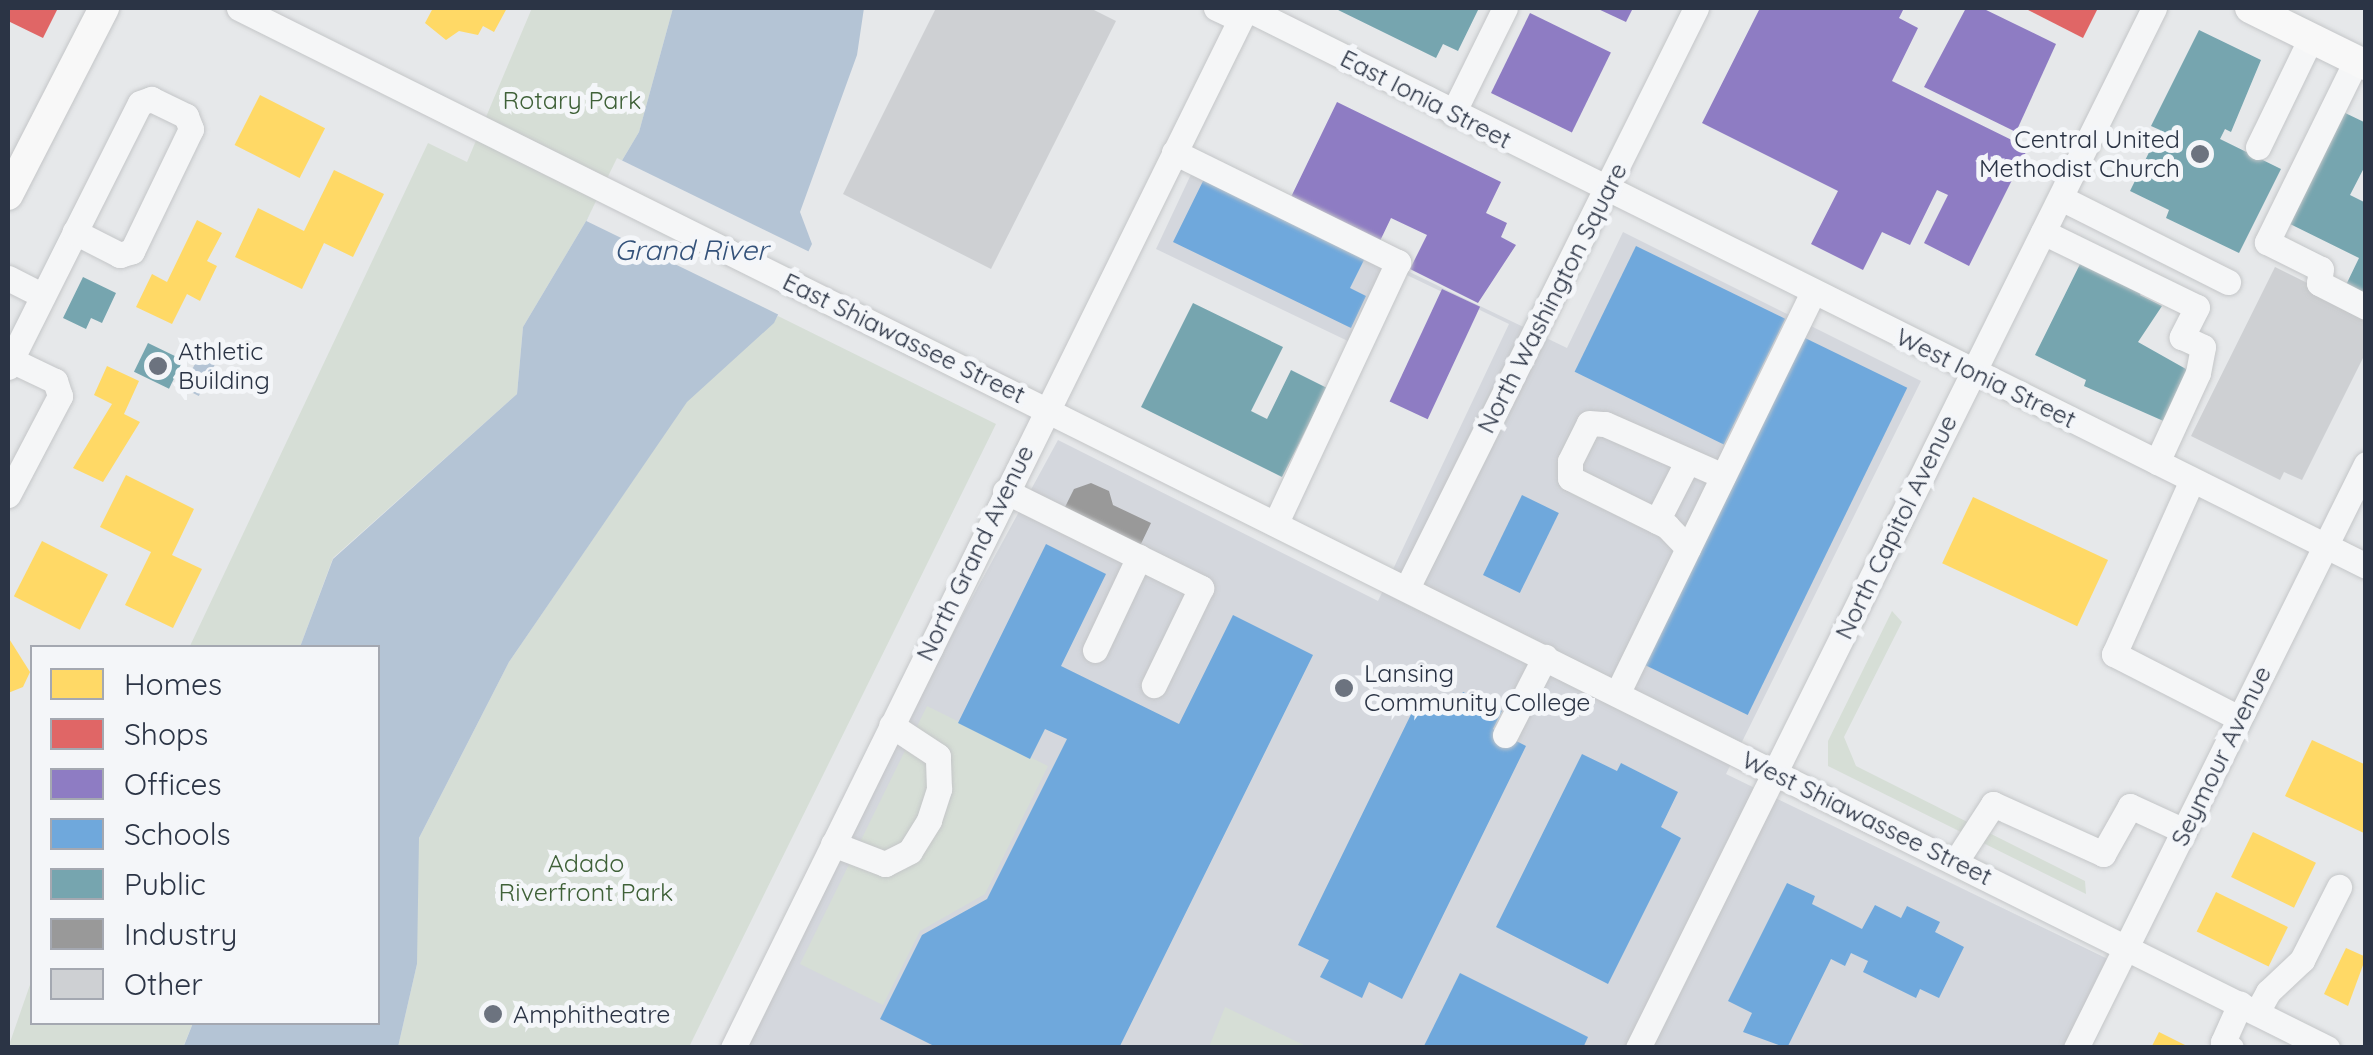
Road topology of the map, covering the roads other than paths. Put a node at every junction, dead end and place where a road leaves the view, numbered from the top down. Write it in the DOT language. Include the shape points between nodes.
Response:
graph roads {
  1 [pos="104,8"];
  2 [pos="238,8"];
  3 [pos="1216,8"];
  4 [pos="1505,8"];
  5 [pos="1696,8"];
  6 [pos="2154,8"];
  7 [pos="2250,8"];
  8 [pos="1244,12"];
  9 [pos="2311,38"];
  10 [pos="2361,63"];
  11 [pos="1452,113"];
  12 [pos="2258,147"];
  13 [pos="1174,152"];
  14 [pos="11,181"];
  15 [pos="1607,190"];
  16 [pos="2061,198"];
  17 [pos="75,232"];
  18 [pos="2043,232"];
  19 [pos="8,278"];
  20 [pos="2228,282"];
  21 [pos="1812,292"];
  22 [pos="43,296"];
  23 [pos="2366,306"];
  24 [pos="10,364"];
  25 [pos="1972,371"];
  26 [pos="1046,406"];
  27 [pos="2156,462"];
  28 [pos="1686,464"];
  29 [pos="2366,464"];
  30 [pos="1723,476"];
  31 [pos="2192,480"];
  32 [pos="1005,491"];
  33 [pos="8,495"];
  34 [pos="1277,520"];
  35 [pos="1657,521"];
  36 [pos="2325,546"];
  37 [pos="1688,548"];
  38 [pos="1139,558"];
  39 [pos="2366,566"];
  40 [pos="1407,588"];
  41 [pos="1094,650"];
  42 [pos="1544,657"];
  43 [pos="1154,684"];
  44 [pos="1617,694"];
  45 [pos="2240,718"];
  46 [pos="891,725"];
  47 [pos="1505,735"];
  48 [pos="1775,771"];
  49 [pos="2184,831"];
  50 [pos="833,844"];
  51 [pos="1956,862"];
  52 [pos="2340,887"];
  53 [pos="2126,947"];
  54 [pos="2248,1008"];
  55 [pos="2289,1039"];
  56 [pos="2078,1047"];
  57 [pos="733,1048"];
  58 [pos="1638,1048"];
  59 [pos="2231,1048"];
  60 [pos="2327,1048"];
  1 -- 14 [label="main road"];
  2 -- 26 [label="street, East Shiawassee Street"];
  3 -- 8 [label="street, East Ionia Street"];
  4 -- 11 [label="street"];
  5 -- 15 [label="street, North Washington Square"];
  6 -- 16 [label="street, North Capitol Avenue"];
  7 -- 9 [label="main road"];
  8 -- 11 [label="street, East Ionia Street"];
  8 -- 13 [label="street, North Grand Avenue"];
  9 -- 10 [label="main road"];
  9 -- 12 [label="street"];
  10 -- 23 [label="street" via="2267,242 2321,269 2319,284"];
  11 -- 15 [label="street, East Ionia Street"];
  13 -- 26 [label="street, North Grand Avenue"];
  13 -- 34 [label="street" via="1398,262"];
  15 -- 21 [label="street, West Ionia Street"];
  15 -- 40 [label="street, North Washington Square"];
  16 -- 18 [label="street, North Capitol Avenue"];
  16 -- 20 [label="street"];
  17 -- 17 [label="street" via="140,103 151,99 186,116 191,129 132,250 120,254"];
  17 -- 22 [label="street"];
  18 -- 25 [label="street, North Capitol Avenue"];
  18 -- 27 [label="street" via="2196,308 2182,336 2203,347 2198,374"];
  19 -- 22 [label="street"];
  21 -- 25 [label="street, West Ionia Street"];
  21 -- 30 [label="street"];
  22 -- 24 [label="street"];
  24 -- 33 [label="street" via="55,382 60,396"];
  25 -- 27 [label="street, West Ionia Street"];
  25 -- 48 [label="street, North Capitol Avenue"];
  26 -- 32 [label="street, North Grand Avenue"];
  26 -- 34 [label="street, East Shiawassee Street"];
  27 -- 31 [label="street, West Ionia Street"];
  28 -- 30 [label="street"];
  28 -- 35 [label="street"];
  28 -- 35 [label="street" via="1605,424 1589,423 1570,461 1570,478"];
  29 -- 36 [label="street, Seymour Avenue"];
  30 -- 37 [label="street"];
  31 -- 36 [label="street, West Ionia Street"];
  31 -- 45 [label="street" via="2114,654"];
  32 -- 38 [label="street"];
  32 -- 46 [label="street, North Grand Avenue"];
  34 -- 40 [label="street, East Shiawassee Street"];
  35 -- 37 [label="street"];
  36 -- 39 [label="street, West Ionia Street"];
  36 -- 45 [label="street, Seymour Avenue"];
  37 -- 44 [label="street"];
  38 -- 41 [label="street"];
  38 -- 43 [label="street" via="1201,588"];
  40 -- 42 [label="street, West Shiawassee Street"];
  42 -- 44 [label="street, West Shiawassee Street"];
  42 -- 47 [label="street"];
  44 -- 48 [label="street, West Shiawassee Street"];
  45 -- 49 [label="street, Seymour Avenue"];
  46 -- 50 [label="street, North Grand Avenue"];
  46 -- 50 [label="street" via="938,756 939,788 928,820 910,851 885,864"];
  48 -- 51 [label="street, West Shiawassee Street"];
  48 -- 58 [label="street, North Capitol Avenue"];
  49 -- 51 [label="street" via="2130,806 2103,854 1993,804"];
  49 -- 53 [label="street, Seymour Avenue"];
  50 -- 57 [label="street, North Grand Avenue"];
  51 -- 53 [label="street, West Shiawassee Street"];
  52 -- 54 [label="street" via="2302,960"];
  53 -- 54 [label="street, West Shiawassee Street"];
  53 -- 56 [label="street, Seymour Avenue"];
  54 -- 55 [label="street, West Shiawassee Street"];
  54 -- 59 [label="street" via="2223,1042"];
  55 -- 60 [label="street, West Shiawassee Street"];
}
